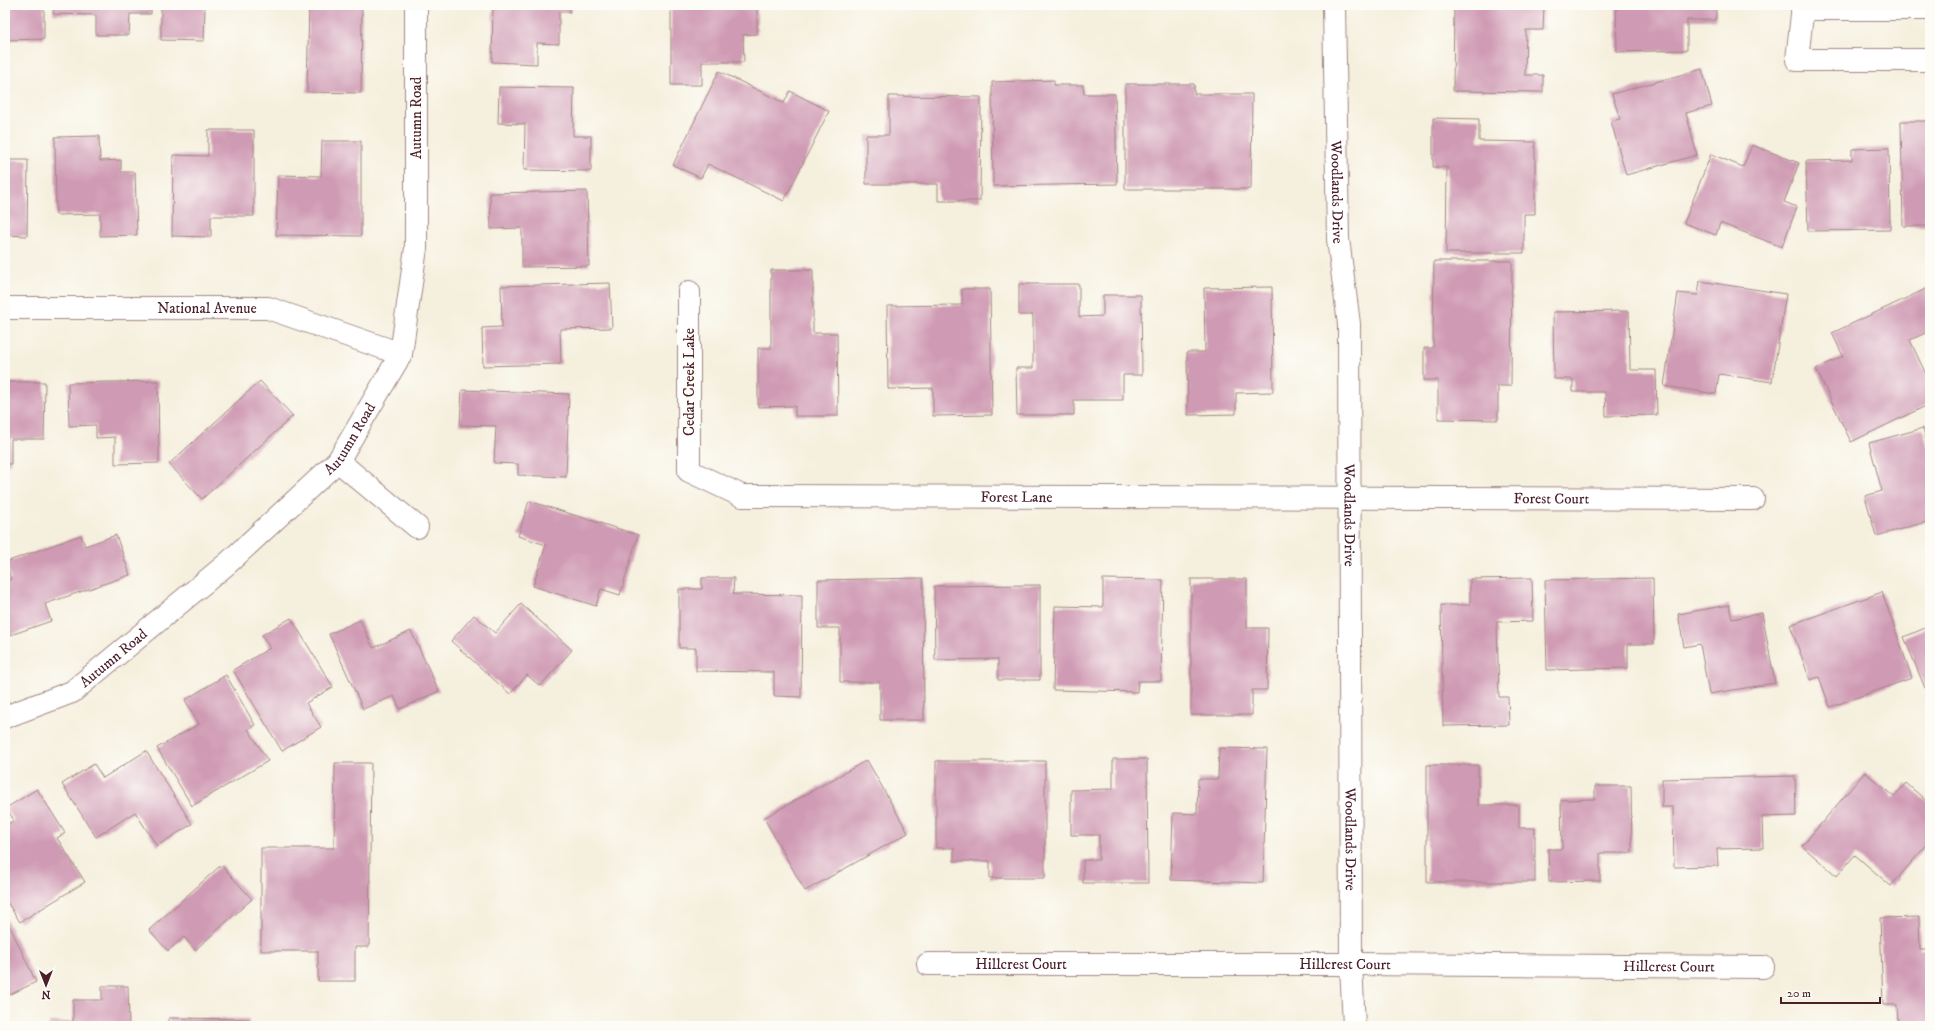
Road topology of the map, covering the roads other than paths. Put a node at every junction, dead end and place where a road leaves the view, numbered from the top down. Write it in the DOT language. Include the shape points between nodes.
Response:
graph roads {
  1 [pos="416,5"];
  2 [pos="1334,5"];
  3 [pos="1802,7"];
  4 [pos="1930,9"];
  5 [pos="1930,60"];
  6 [pos="689,292"];
  7 [pos="5,308"];
  8 [pos="401,354"];
  9 [pos="338,461"];
  10 [pos="689,471"];
  11 [pos="1349,499"];
  12 [pos="1753,499"];
  13 [pos="417,527"];
  14 [pos="5,717"];
  15 [pos="928,964"];
  16 [pos="1351,964"];
  17 [pos="1763,967"];
  18 [pos="1354,1026"];
  1 -- 8 [label="street, Autumn Road" via="416,248"];
  2 -- 11 [label="street, Woodlands Drive" via="1338,239 1348,324"];
  3 -- 4 [label="street"];
  3 -- 5 [label="street" via="1798,60"];
  6 -- 10 [label="street, Cedar Creek Lake"];
  7 -- 8 [label="street, National Avenue" via="268,308"];
  8 -- 9 [label="street, Autumn Road"];
  9 -- 13 [label="street"];
  9 -- 14 [label="street, Autumn Road" via="228,563 72,692"];
  10 -- 11 [label="street, Forest Lane" via="742,496"];
  11 -- 12 [label="street, Forest Court"];
  11 -- 16 [label="street, Woodlands Drive"];
  15 -- 16 [label="street, Hillcrest Court"];
  16 -- 17 [label="street, Hillcrest Court"];
  16 -- 18 [label="street, Woodlands Drive"];
}
